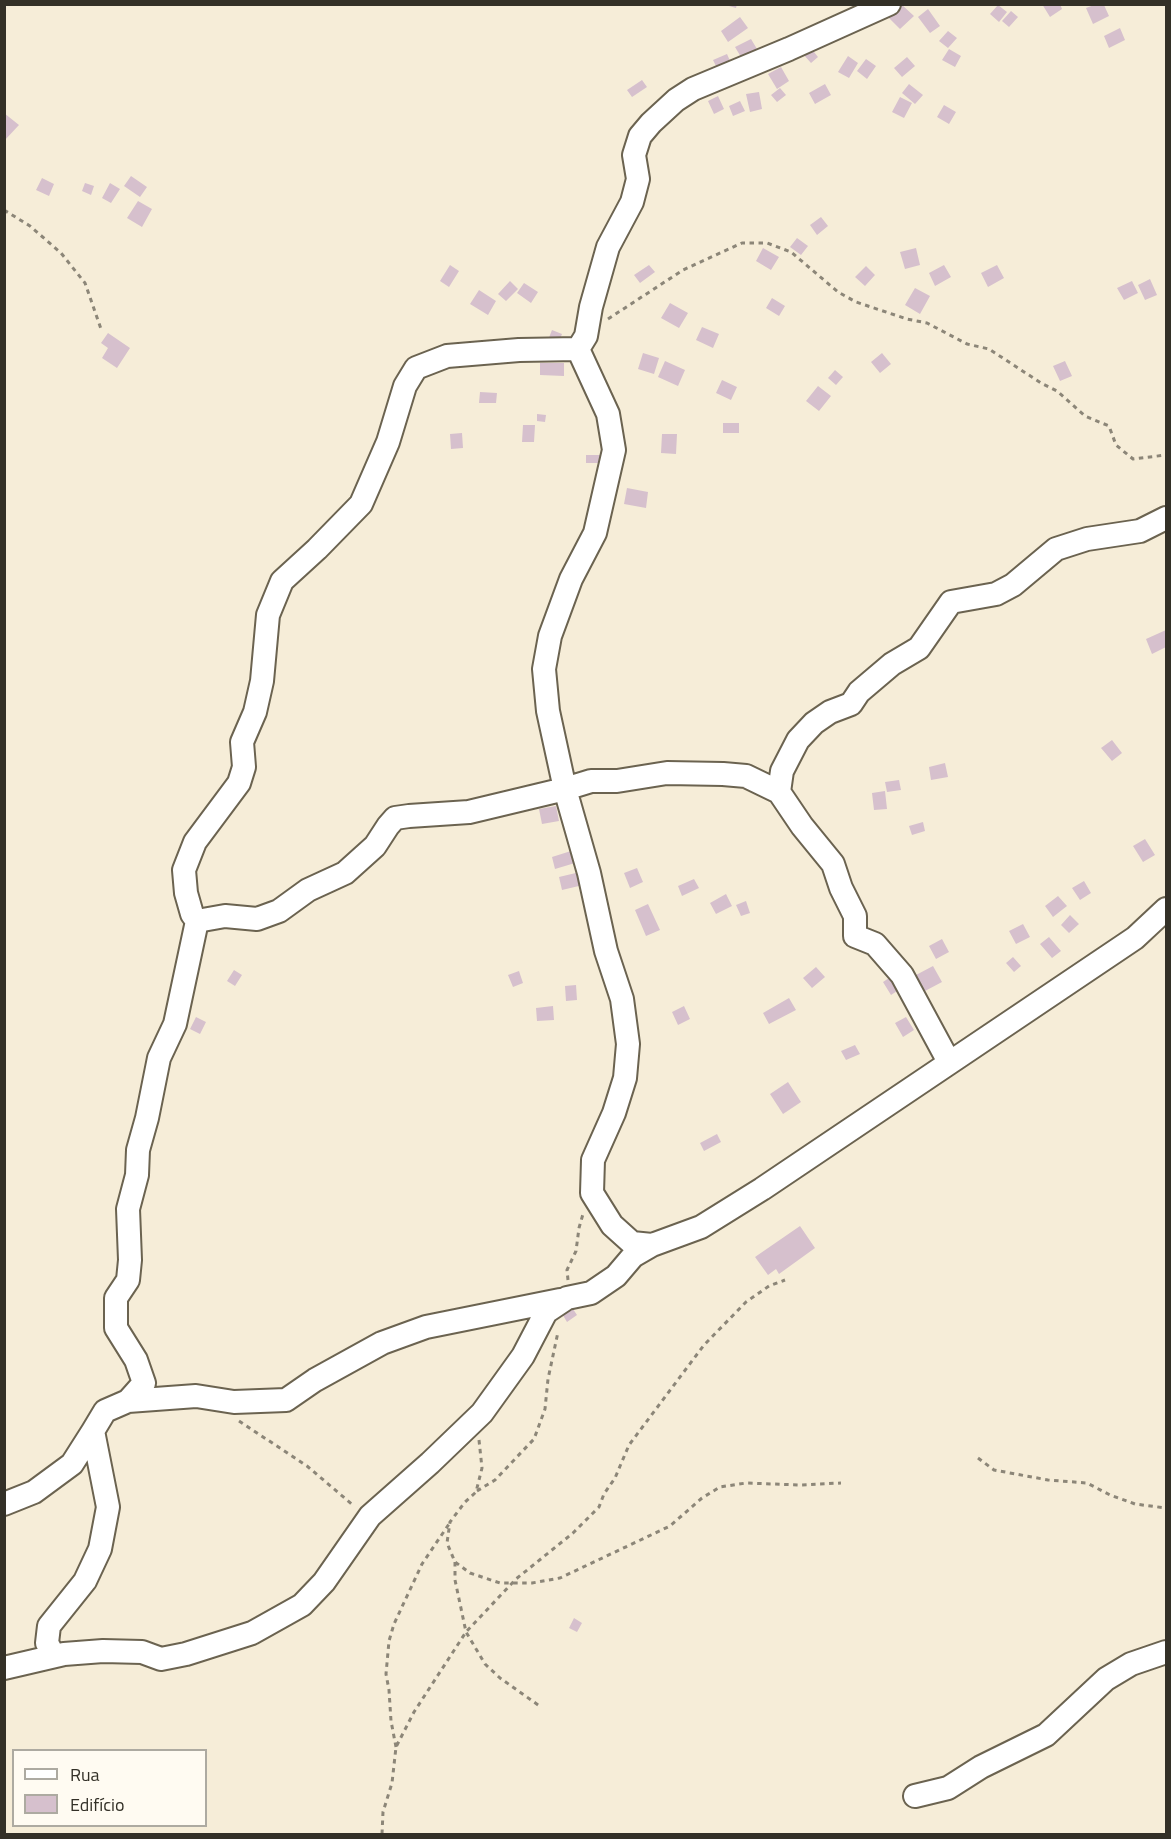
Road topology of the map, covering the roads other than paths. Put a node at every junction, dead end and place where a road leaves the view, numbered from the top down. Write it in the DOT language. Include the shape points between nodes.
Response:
graph roads {
  1 [pos="890,4"];
  2 [pos="582,342"];
  3 [pos="1167,518"];
  4 [pos="565,789"];
  5 [pos="779,792"];
  6 [pos="1167,909"];
  7 [pos="197,921"];
  8 [pos="949,1062"];
  9 [pos="652,1245"];
  10 [pos="567,1298"];
  11 [pos="128,1401"];
  12 [pos="93,1431"];
  13 [pos="4,1504"];
  14 [pos="1167,1652"];
  15 [pos="54,1656"];
  16 [pos="4,1668"];
  17 [pos="915,1796"];
  1 -- 2 [label="street" via="693,88 651,123 640,136 634,155 638,179 632,202 608,247"];
  2 -- 4 [label="street" via="608,414 614,450 595,533 571,579 550,636 544,669 548,711"];
  2 -- 7 [label="street" via="447,356 416,368 405,386 388,442 362,504 282,581 268,615 262,681 255,712 242,742 244,767 238,783 195,842 184,870 186,893"];
  3 -- 5 [label="street" via="1140,531 1087,539 1056,549 996,594 951,602 919,648 892,664 859,692 851,704 814,723 798,740 782,771"];
  4 -- 5 [label="street" via="591,781 667,773 746,776"];
  4 -- 7 [label="street" via="469,812 395,818 375,846 345,873 308,890 279,911 257,919 225,916"];
  4 -- 9 [label="street" via="622,999 628,1044 625,1078 593,1160 592,1193 612,1226 632,1243"];
  5 -- 8 [label="street" via="833,864 855,916 855,936 875,944 902,975"];
  6 -- 8 [label="street" via="1135,938"];
  7 -- 11 [label="street" via="175,1024 159,1058 152,1087 128,1209 130,1260 128,1280 116,1298 116,1329 136,1360 144,1383"];
  8 -- 9 [label="street" via="762,1190 700,1227"];
  9 -- 10 [label="street" via="633,1256 616,1276 591,1293"];
  10 -- 11 [label="street" via="426,1327 382,1343 286,1400 234,1402 196,1396"];
  10 -- 15 [label="street" via="546,1312 523,1356 482,1413 370,1516 324,1582 302,1605 252,1632 186,1654 161,1659 142,1652"];
  11 -- 12 [label="street" via="105,1412"];
  12 -- 13 [label="street" via="72,1464 34,1492"];
  12 -- 15 [label="street" via="108,1507 100,1549 85,1581 49,1626 47,1643"];
  14 -- 17 [label="street" via="1131,1664 1106,1679 1046,1735 948,1788"];
  15 -- 16 [label="street"];
}
